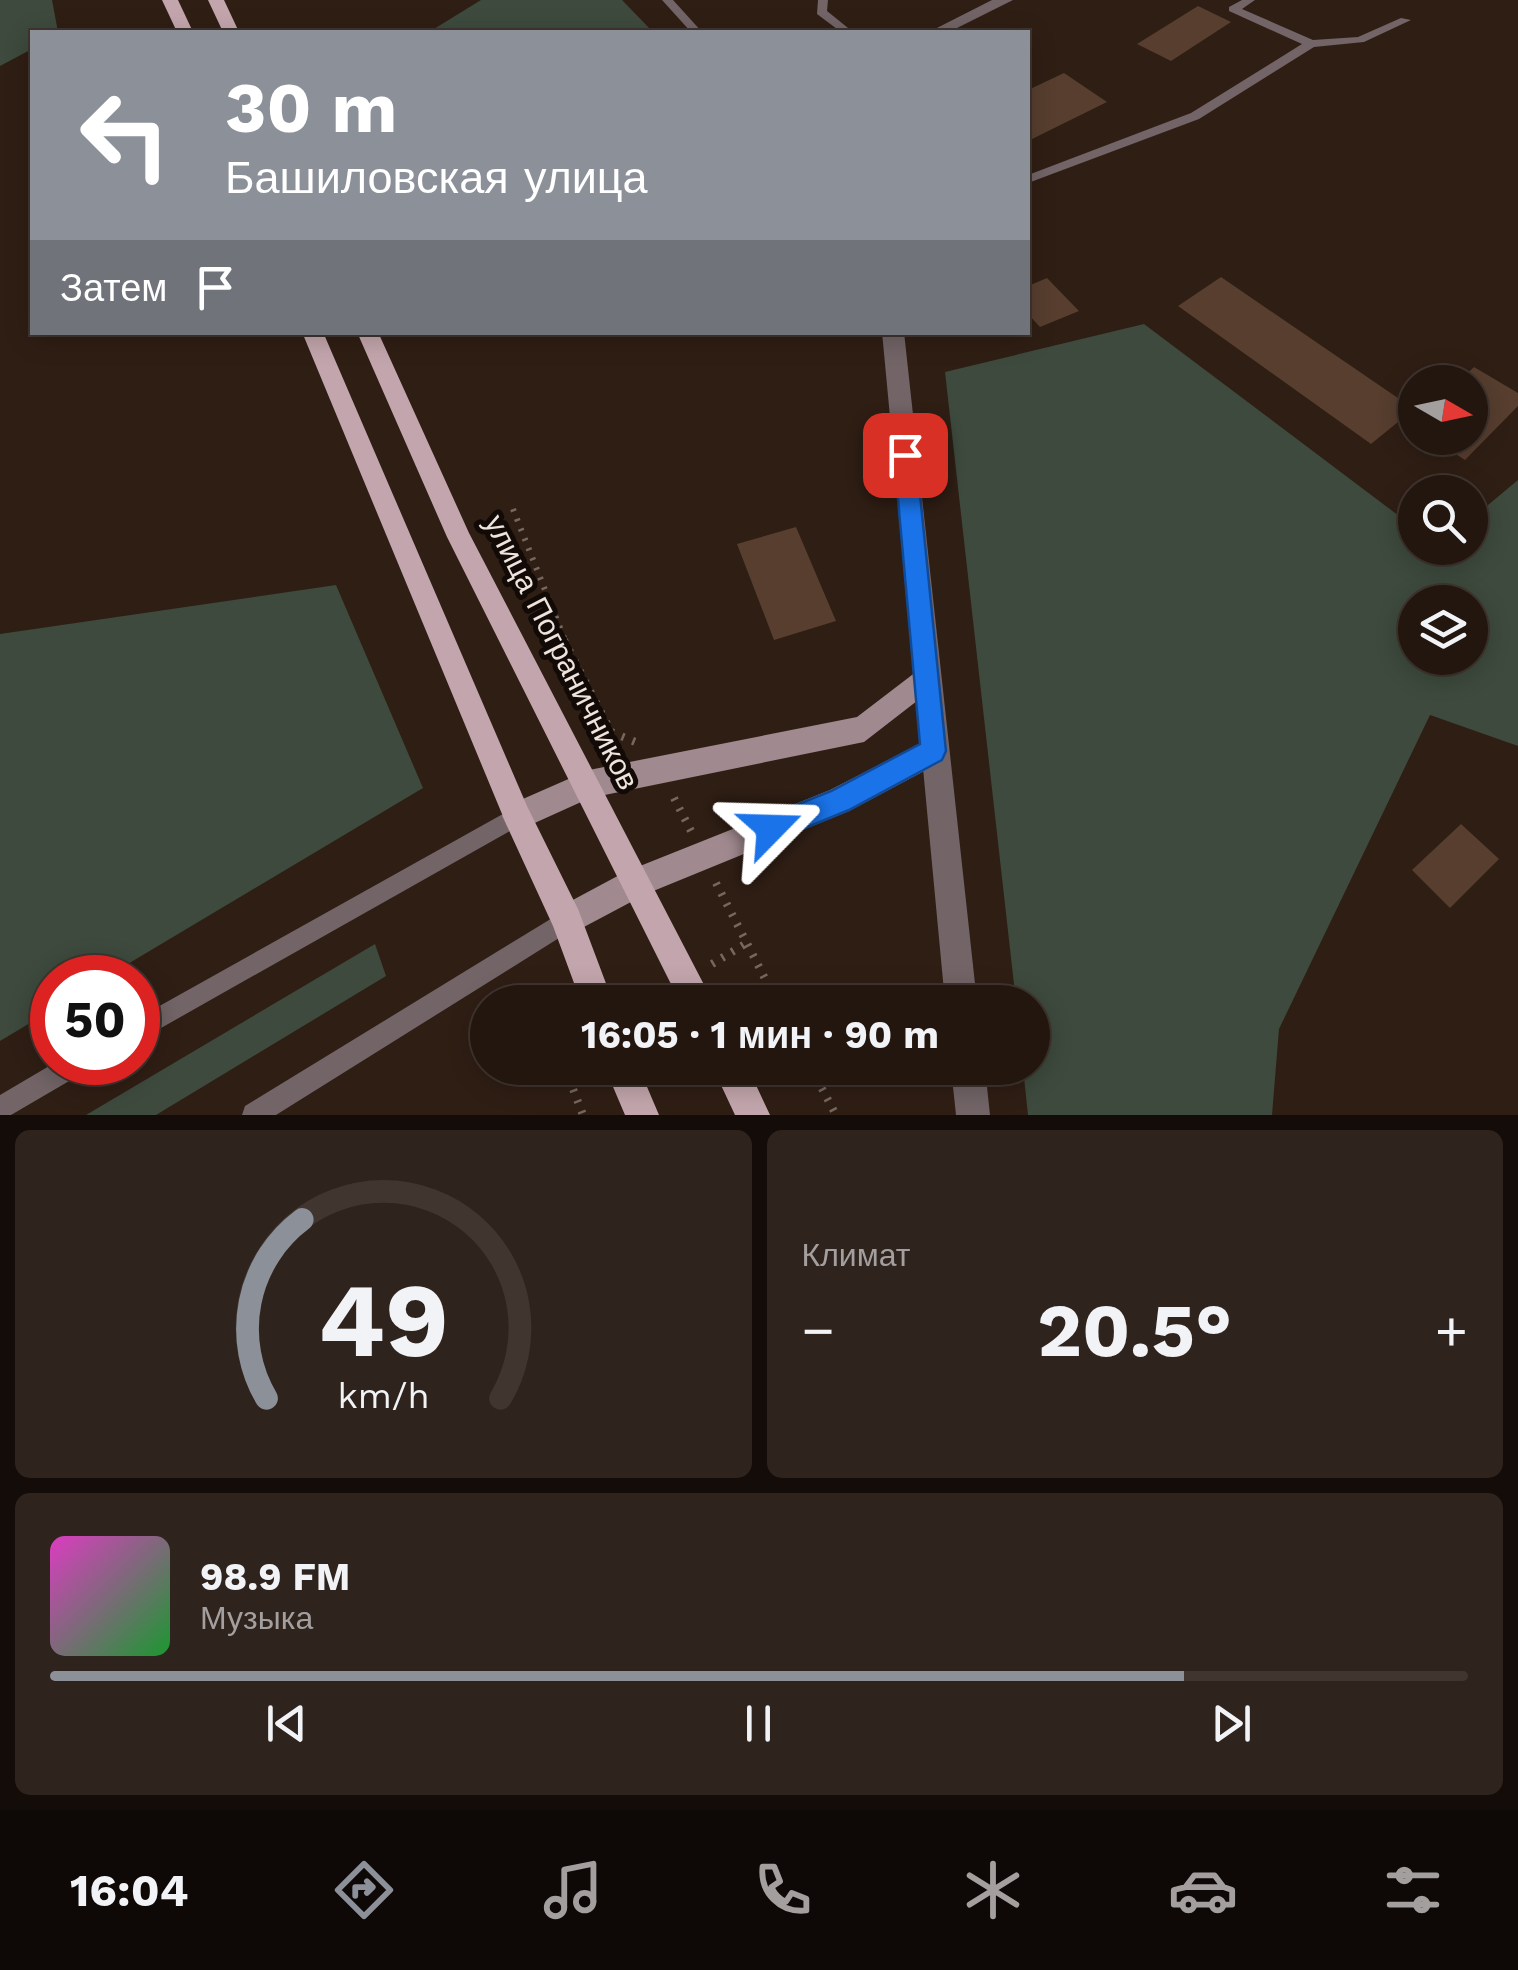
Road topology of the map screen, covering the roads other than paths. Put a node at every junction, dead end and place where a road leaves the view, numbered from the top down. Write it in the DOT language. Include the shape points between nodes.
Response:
graph roads {
  1 [pos="170,0"];
  2 [pos="216,0"];
  3 [pos="667,0"];
  4 [pos="823,0"];
  5 [pos="1005,0"];
  6 [pos="1250,0"];
  7 [pos="1405,20"];
  8 [pos="184,30"];
  9 [pos="231,30"];
  10 [pos="695,30"];
  11 [pos="845,30"];
  12 [pos="941,30"];
  13 [pos="1311,44"];
  14 [pos="1030,177"];
  15 [pos="313,335"];
  16 [pos="368,335"];
  17 [pos="893,335"];
  18 [pos="926,678"];
  19 [pos="933,751"];
  20 [pos="589,784"];
  21 [pos="516,816"];
  22 [pos="636,883"];
  23 [pos="567,920"];
  24 [pos="591,985"];
  25 [pos="688,985"];
  26 [pos="958,985"];
  27 [pos="160,1018"];
  28 [pos="40,1085"];
  29 [pos="629,1085"];
  30 [pos="738,1085"];
  31 [pos="970,1085"];
  32 [pos="0,1108"];
  33 [pos="254,1115"];
  34 [pos="642,1115"];
  35 [pos="753,1115"];
  36 [pos="973,1115"];
  1 -- 8 [label="main road"];
  2 -- 9 [label="main road"];
  3 -- 10 [label="lane"];
  4 -- 11 [label="lane" via="821,12"];
  5 -- 12 [label="street"];
  6 -- 13 [label="lane" via="1233,9"];
  7 -- 13 [label="lane" via="1360,40"];
  13 -- 14 [label="lane" via="1195,116"];
  15 -- 21 [label="main road"];
  16 -- 20 [label="main road, улица Пограничников" via="459,537"];
  17 -- 18 [label="street"];
  18 -- 19 [label="street"];
  18 -- 20 [label="main road" via="864,729"];
  19 -- 22 [label="main road" via="839,801"];
  19 -- 26 [label="street"];
  20 -- 21 [label="main road"];
  20 -- 22 [label="main road, улица Пограничников"];
  21 -- 23 [label="main road"];
  21 -- 27 [label="lane"];
  22 -- 23 [label="main road"];
  22 -- 25 [label="main road, улица Пограничников"];
  23 -- 24 [label="main road"];
  23 -- 33 [label="lane"];
  28 -- 32 [label="lane"];
  29 -- 34 [label="main road"];
  30 -- 35 [label="main road"];
  31 -- 36 [label="street"];
}
